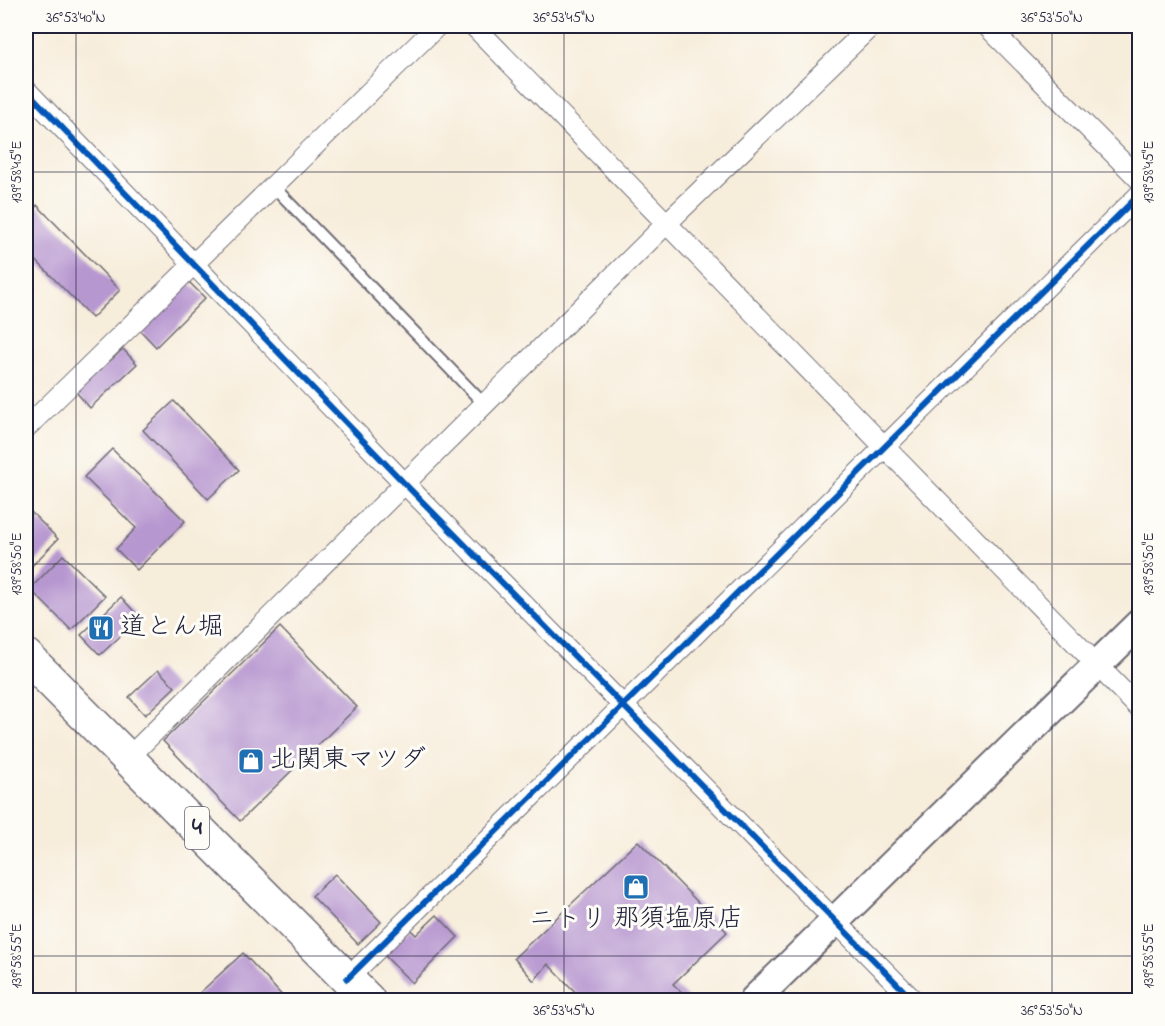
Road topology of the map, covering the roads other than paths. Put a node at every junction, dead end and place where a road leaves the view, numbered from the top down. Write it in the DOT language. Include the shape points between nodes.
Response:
graph roads {
  1 [pos="437,26"];
  2 [pos="474,26"];
  3 [pos="871,26"];
  4 [pos="987,26"];
  5 [pos="26,90"];
  6 [pos="1140,180"];
  7 [pos="272,185"];
  8 [pos="1140,195"];
  9 [pos="666,224"];
  10 [pos="192,263"];
  11 [pos="484,405"];
  12 [pos="26,428"];
  13 [pos="887,447"];
  14 [pos="405,484"];
  15 [pos="1140,623"];
  16 [pos="26,656"];
  17 [pos="1096,665"];
  18 [pos="621,706"];
  19 [pos="1140,709"];
  20 [pos="127,759"];
  21 [pos="835,921"];
  22 [pos="358,990"];
  23 [pos="754,1000"];
  24 [pos="913,1000"];
  1 -- 7 [label="street"];
  2 -- 9 [label="street"];
  3 -- 9 [label="street"];
  4 -- 6 [label="street"];
  5 -- 10 [label="street"];
  7 -- 10 [label="street"];
  7 -- 11 [label="lane"];
  8 -- 13 [label="street"];
  9 -- 11 [label="street"];
  9 -- 13 [label="street"];
  10 -- 12 [label="street"];
  10 -- 14 [label="street"];
  11 -- 14 [label="street"];
  13 -- 17 [label="street"];
  13 -- 18 [label="street"];
  14 -- 18 [label="street"];
  14 -- 20 [label="street"];
  15 -- 17 [label="street"];
  16 -- 20 [label="highway, 4"];
  17 -- 19 [label="street"];
  17 -- 21 [label="street"];
  18 -- 21 [label="street"];
  18 -- 22 [label="street"];
  20 -- 22 [label="highway, 4"];
  21 -- 23 [label="street"];
  21 -- 24 [label="street"];
}
